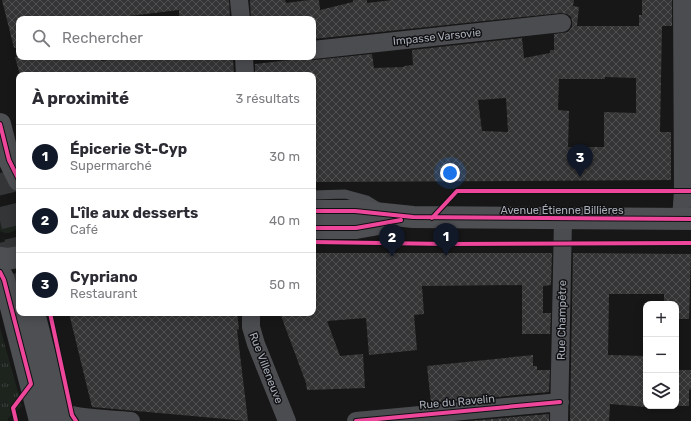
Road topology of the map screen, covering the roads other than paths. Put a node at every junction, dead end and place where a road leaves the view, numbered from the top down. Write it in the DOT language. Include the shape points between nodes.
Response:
graph roads {
  1 [pos="239,0"];
  2 [pos="682,0"];
  3 [pos="241,16"];
  4 [pos="562,23"];
  5 [pos="316,50"];
  6 [pos="244,60"];
  7 [pos="245,72"];
  8 [pos="0,124"];
  9 [pos="16,174"];
  10 [pos="16,180"];
  11 [pos="0,181"];
  12 [pos="316,194"];
  13 [pos="316,210"];
  14 [pos="392,215"];
  15 [pos="413,217"];
  16 [pos="564,219"];
  17 [pos="686,219"];
  18 [pos="316,228"];
  19 [pos="0,258"];
  20 [pos="16,258"];
  21 [pos="12,281"];
  22 [pos="26,316"];
  23 [pos="35,316"];
  24 [pos="50,316"];
  25 [pos="251,316"];
  26 [pos="560,402"];
  27 [pos="65,419"];
  28 [pos="40,421"];
  29 [pos="131,421"];
  30 [pos="287,421"];
  31 [pos="356,421"];
  32 [pos="559,421"];
  1 -- 3 [label="street"];
  2 -- 17 [label="street" via="683,191"];
  4 -- 5 [label="street, Impasse Varsovie"];
  6 -- 7 [label="street"];
  8 -- 9 [label="main road" via="9,160"];
  10 -- 11 [label="main road"];
  12 -- 14 [label="lane" via="345,194 367,200"];
  13 -- 14 [label="main road, Avenue Étienne Billières"];
  14 -- 15 [label="main road, Avenue Étienne Billières"];
  15 -- 16 [label="main road, Avenue Étienne Billières"];
  15 -- 18 [label="main road, Avenue Étienne Billières" via="356,228"];
  16 -- 17 [label="main road, Avenue Étienne Billières"];
  16 -- 26 [label="street, Rue Champêtre"];
  19 -- 20 [label="main road"];
  21 -- 28 [label="main road" via="4,280"];
  22 -- 27 [label="main road"];
  23 -- 27 [label="main road"];
  24 -- 27 [label="main road"];
  25 -- 30 [label="street, Rue Villeneuve" via="256,344"];
  26 -- 31 [label="street, Rue du Ravelin"];
  26 -- 32 [label="street, Rue Champêtre"];
  27 -- 29 [label="street" via="90,417"];
}
